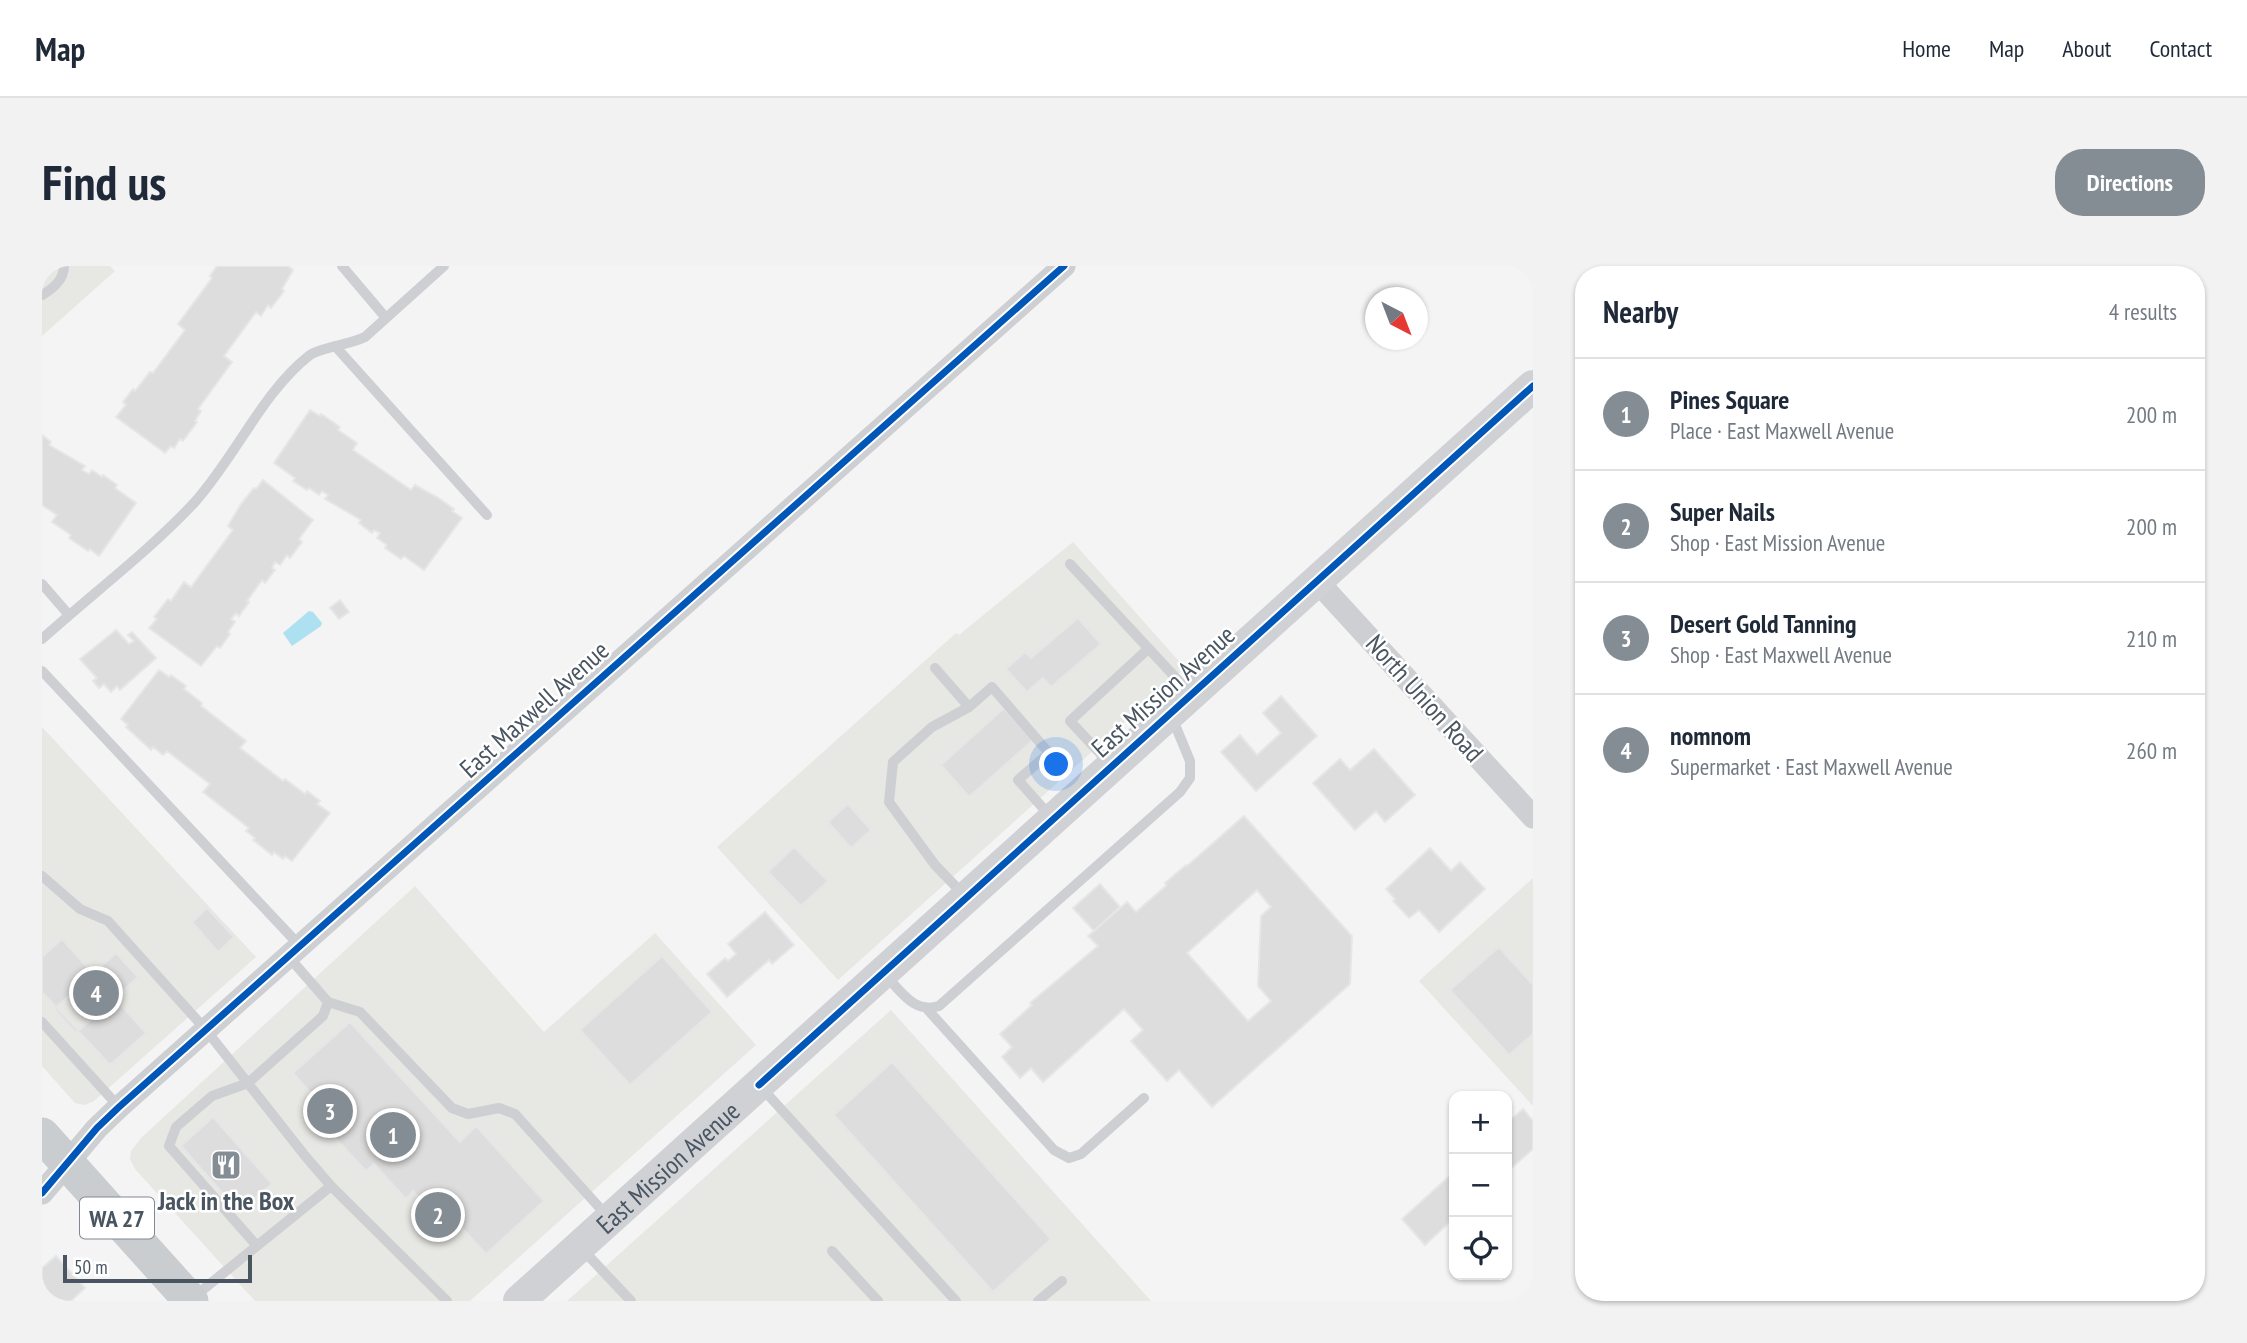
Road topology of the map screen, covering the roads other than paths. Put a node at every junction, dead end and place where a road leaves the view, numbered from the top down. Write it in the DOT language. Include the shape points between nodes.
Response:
graph roads {
  1 [pos="64,266"];
  2 [pos="342,266"];
  3 [pos="444,266"];
  4 [pos="1064,266"];
  5 [pos="42,295"];
  6 [pos="386,318"];
  7 [pos="335,346"];
  8 [pos="1533,386"];
  9 [pos="487,515"];
  10 [pos="1070,564"];
  11 [pos="1317,580"];
  12 [pos="42,584"];
  13 [pos="69,615"];
  14 [pos="42,639"];
  15 [pos="1149,649"];
  16 [pos="935,668"];
  17 [pos="42,671"];
  18 [pos="1181,703"];
  19 [pos="969,707"];
  20 [pos="1112,766"];
  21 [pos="1533,817"];
  22 [pos="1053,819"];
  23 [pos="42,876"];
  24 [pos="967,897"];
  25 [pos="294,951"];
  26 [pos="883,973"];
  27 [pos="328,1002"];
  28 [pos="928,1010"];
  29 [pos="42,1022"];
  30 [pos="206,1030"];
  31 [pos="248,1083"];
  32 [pos="758,1085"];
  33 [pos="1144,1098"];
  34 [pos="119,1107"];
  35 [pos="42,1135"];
  36 [pos="67,1164"];
  37 [pos="331,1186"];
  38 [pos="42,1193"];
  39 [pos="610,1219"];
  40 [pos="257,1246"];
  41 [pos="580,1247"];
  42 [pos="832,1251"];
  43 [pos="1062,1281"];
  44 [pos="191,1300"];
  45 [pos="447,1301"];
  46 [pos="519,1301"];
  47 [pos="631,1301"];
  48 [pos="878,1301"];
  49 [pos="956,1301"];
  50 [pos="1038,1301"];
  1 -- 5 [label="lane" via="58,283"];
  2 -- 6 [label="lane"];
  3 -- 6 [label="lane"];
  4 -- 25 [label="street, East Maxwell Avenue"];
  6 -- 7 [label="lane" via="365,337"];
  7 -- 9 [label="lane"];
  7 -- 13 [label="lane" via="312,353 286,377 195,501"];
  8 -- 11 [label="street, East Mission Avenue"];
  10 -- 15 [label="lane"];
  11 -- 18 [label="street, East Mission Avenue"];
  11 -- 21 [label="street, North Union Road"];
  12 -- 13 [label="lane"];
  13 -- 14 [label="lane"];
  15 -- 18 [label="lane"];
  15 -- 20 [label="lane" via="1070,721"];
  16 -- 19 [label="lane"];
  17 -- 25 [label="lane"];
  18 -- 20 [label="street, East Mission Avenue"];
  18 -- 28 [label="lane" via="1190,778 1180,792 939,1006"];
  19 -- 22 [label="lane" via="992,687 1049,753 1018,780"];
  19 -- 24 [label="lane" via="932,727 893,762 888,802 935,865"];
  20 -- 22 [label="street, East Mission Avenue"];
  22 -- 24 [label="street, East Mission Avenue"];
  23 -- 30 [label="lane" via="80,909 108,921"];
  24 -- 26 [label="street, East Mission Avenue"];
  25 -- 27 [label="lane"];
  25 -- 30 [label="street, East Maxwell Avenue"];
  26 -- 28 [label="lane" via="915,1005"];
  26 -- 32 [label="street, East Mission Avenue"];
  27 -- 31 [label="lane" via="323,1016"];
  27 -- 39 [label="lane" via="360,1012 452,1108 468,1114 499,1108 515,1114"];
  28 -- 33 [label="lane" via="1054,1150 1069,1158 1081,1154"];
  29 -- 34 [label="lane"];
  30 -- 31 [label="lane"];
  30 -- 34 [label="street, East Maxwell Avenue"];
  31 -- 37 [label="lane"];
  31 -- 40 [label="lane" via="212,1096 176,1127 169,1146"];
  32 -- 39 [label="street, East Mission Avenue"];
  32 -- 49 [label="lane"];
  34 -- 36 [label="street, East Maxwell Avenue"];
  35 -- 36 [label="main road, WA 27"];
  36 -- 38 [label="street, East Maxwell Avenue"];
  36 -- 44 [label="main road, WA 27"];
  37 -- 40 [label="lane"];
  37 -- 45 [label="lane"];
  39 -- 41 [label="street, East Mission Avenue"];
  40 -- 44 [label="lane"];
  41 -- 46 [label="street, East Mission Avenue"];
  41 -- 47 [label="lane"];
  42 -- 48 [label="lane"];
  43 -- 50 [label="lane"];
}
